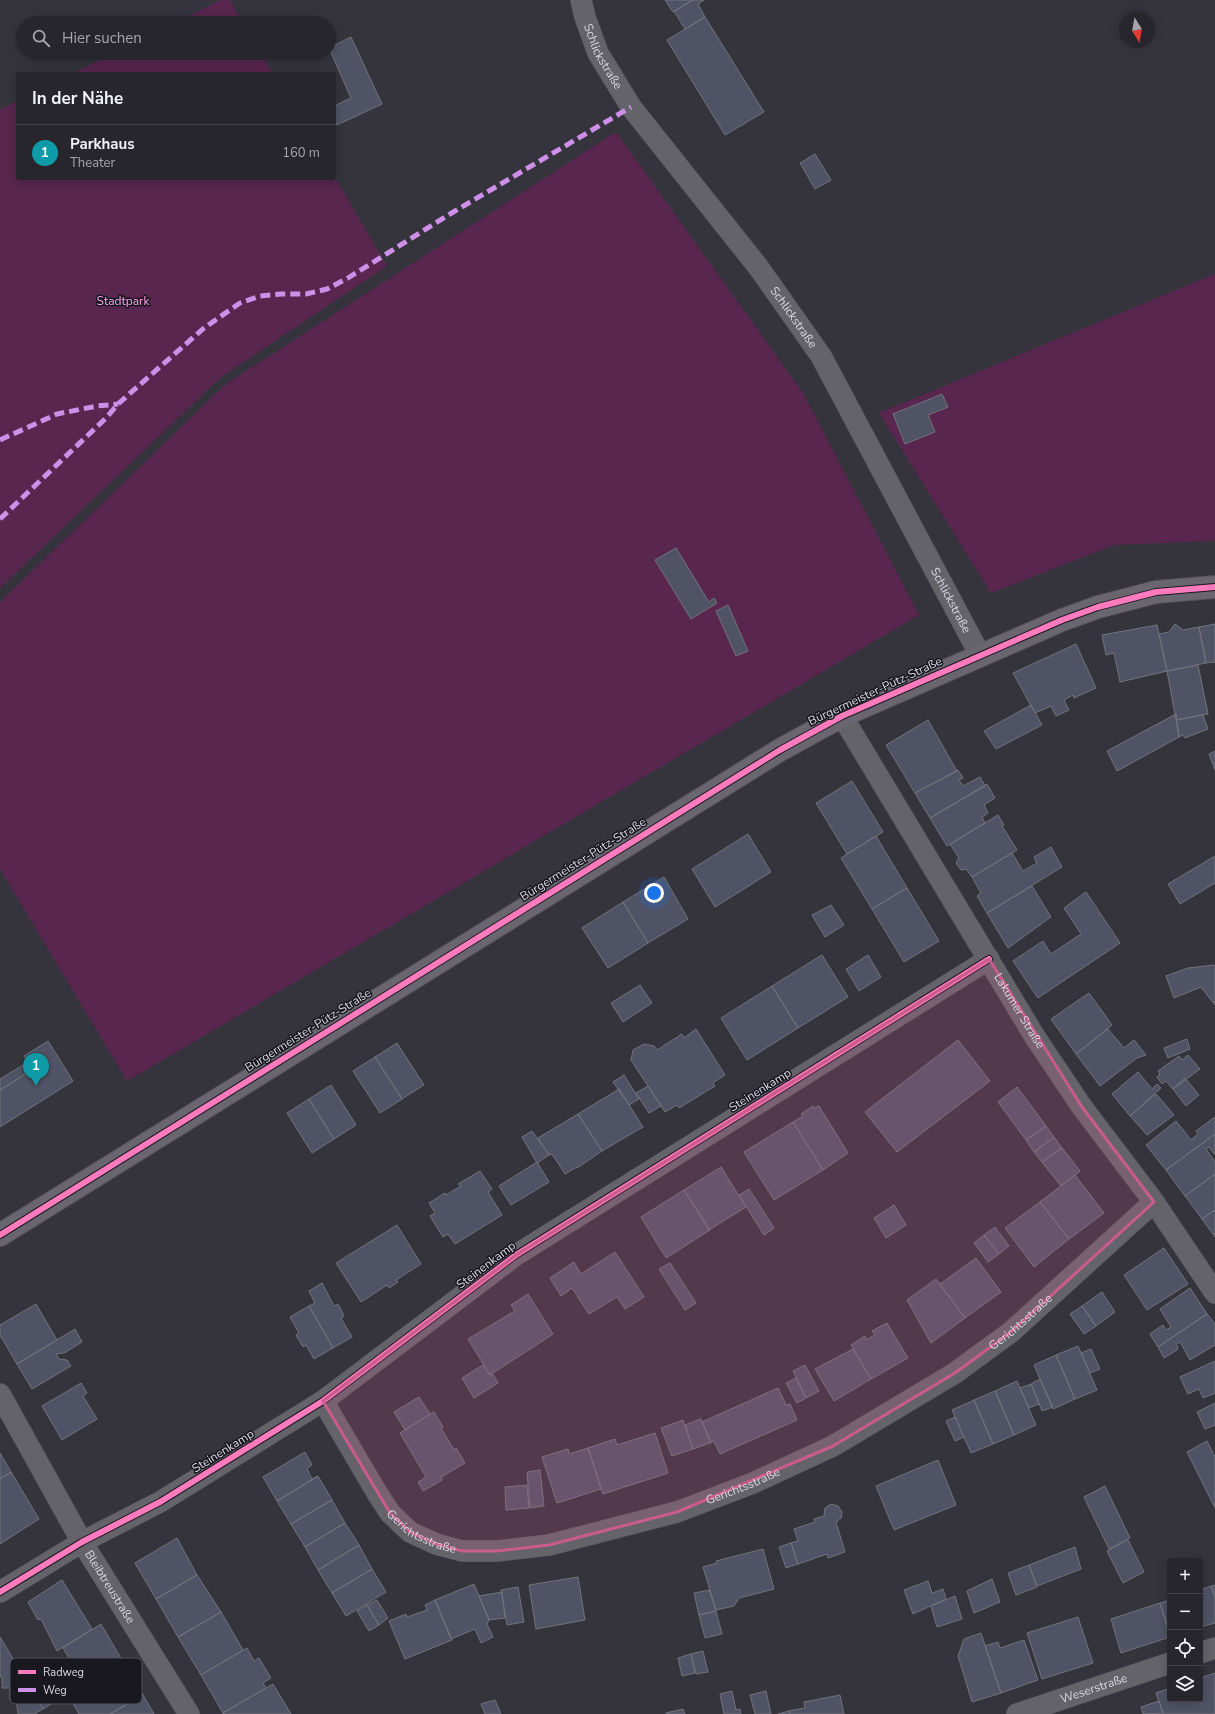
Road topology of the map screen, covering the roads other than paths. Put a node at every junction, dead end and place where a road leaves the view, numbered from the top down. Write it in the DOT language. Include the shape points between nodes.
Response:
graph roads {
  1 [pos="581,0"];
  2 [pos="1215,587"];
  3 [pos="980,655"];
  4 [pos="842,716"];
  5 [pos="989,959"];
  6 [pos="1154,1202"];
  7 [pos="0,1235"];
  8 [pos="1215,1293"];
  9 [pos="0,1394"];
  10 [pos="324,1402"];
  11 [pos="82,1542"];
  12 [pos="0,1592"];
  13 [pos="1215,1648"];
  14 [pos="1203,1652"];
  15 [pos="1167,1664"];
  16 [pos="189,1714"];
  17 [pos="1018,1714"];
  1 -- 3 [label="street, Schlickstraße" via="598,53 631,107 759,268 821,356"];
  2 -- 3 [label="main road, Bürgermeister-Pütz-Straße" via="1156,592 1098,607"];
  3 -- 4 [label="main road, Bürgermeister-Pütz-Straße"];
  4 -- 5 [label="street, Lakumer Straße"];
  4 -- 7 [label="main road, Bürgermeister-Pütz-Straße" via="780,750"];
  5 -- 6 [label="street, Lakumer Straße" via="1035,1037 1082,1107"];
  5 -- 10 [label="street, Steinenkamp" via="516,1255"];
  6 -- 8 [label="street, Lakumer Straße"];
  6 -- 10 [label="street, Gerichtsstraße" via="1011,1332 956,1373 833,1446 753,1483 677,1512 556,1543 497,1551 462,1551 436,1544 410,1532 390,1513 380,1498"];
  9 -- 11 [label="street, Bleibtreustraße"];
  10 -- 11 [label="street, Steinenkamp" via="160,1502"];
  11 -- 12 [label="street, Steinenkamp"];
  11 -- 16 [label="street, Bleibtreustraße"];
  13 -- 14 [label="street"];
  15 -- 17 [label="street, Weserstraße"];
}
